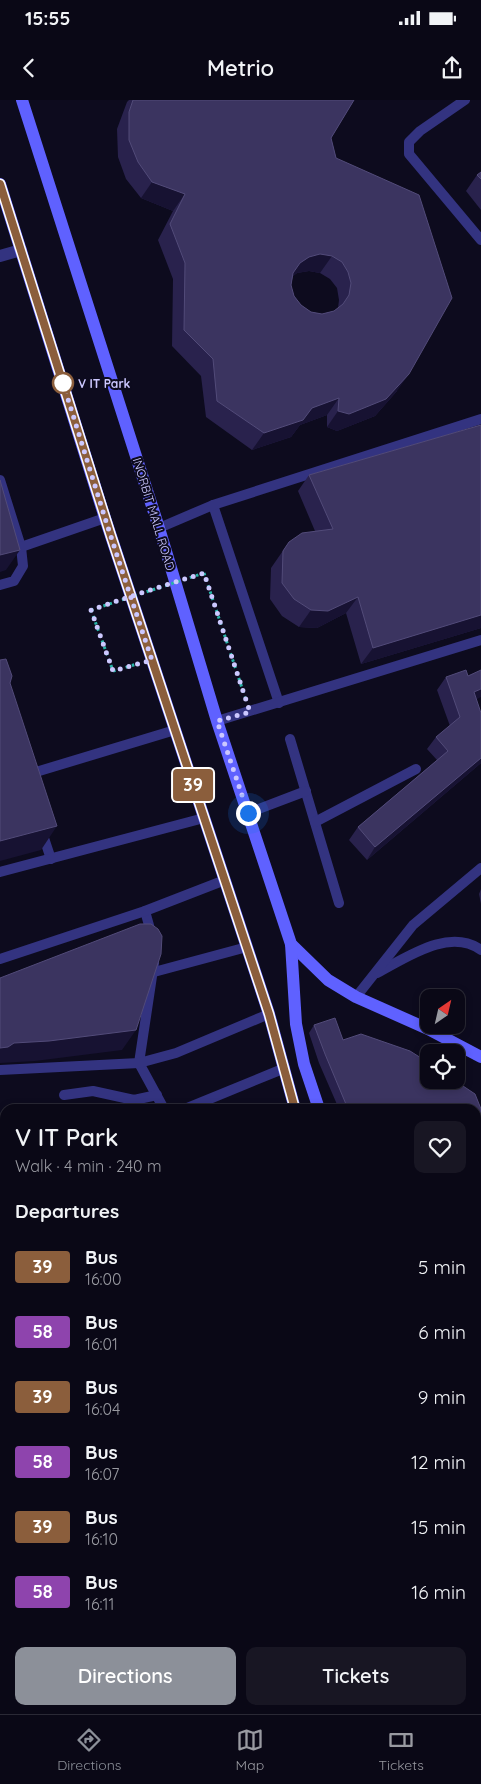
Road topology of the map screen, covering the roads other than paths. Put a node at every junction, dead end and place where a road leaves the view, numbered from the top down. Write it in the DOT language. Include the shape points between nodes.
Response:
graph roads {
  1 [pos="22,100"];
  2 [pos="465,100"];
  3 [pos="0,184"];
  4 [pos="481,240"];
  5 [pos="21,250"];
  6 [pos="0,256"];
  7 [pos="481,419"];
  8 [pos="0,480"];
  9 [pos="213,505"];
  10 [pos="105,518"];
  11 [pos="159,528"];
  12 [pos="21,547"];
  13 [pos="0,585"];
  14 [pos="481,640"];
  15 [pos="279,703"];
  16 [pos="217,721"];
  17 [pos="175,730"];
  18 [pos="290,739"];
  19 [pos="416,769"];
  20 [pos="23,776"];
  21 [pos="306,791"];
  22 [pos="248,813"];
  23 [pos="204,818"];
  24 [pos="38,822"];
  25 [pos="315,822"];
  26 [pos="51,859"];
  27 [pos="481,868"];
  28 [pos="0,872"];
  29 [pos="225,880"];
  30 [pos="338,903"];
  31 [pos="145,911"];
  32 [pos="292,944"];
  33 [pos="247,947"];
  34 [pos="481,950"];
  35 [pos="0,959"];
  36 [pos="154,972"];
  37 [pos="374,975"];
  38 [pos="356,997"];
  39 [pos="269,1014"];
  40 [pos="481,1057"];
  41 [pos="139,1063"];
  42 [pos="285,1068"];
  43 [pos="0,1070"];
  44 [pos="64,1095"];
  45 [pos="157,1095"];
  46 [pos="162,1104"];
  47 [pos="197,1104"];
  48 [pos="294,1104"];
  49 [pos="317,1104"];
  1 -- 11 [label="main road, INORBIT MALL ROAD"];
  2 -- 4 [label="lane" via="420,131 409,142 409,154"];
  3 -- 5 [label="main road"];
  5 -- 6 [label="street"];
  5 -- 10 [label="main road"];
  7 -- 9 [label="lane"];
  8 -- 12 [label="lane"];
  9 -- 11 [label="lane"];
  9 -- 15 [label="lane"];
  10 -- 12 [label="lane"];
  10 -- 17 [label="main road"];
  11 -- 16 [label="main road, INORBIT MALL ROAD"];
  12 -- 13 [label="lane" via="23,566 14,581"];
  14 -- 15 [label="lane"];
  15 -- 16 [label="lane"];
  16 -- 22 [label="main road, INORBIT MALL ROAD"];
  17 -- 20 [label="lane"];
  17 -- 23 [label="main road"];
  18 -- 21 [label="lane"];
  19 -- 25 [label="lane"];
  21 -- 22 [label="lane"];
  21 -- 25 [label="lane"];
  22 -- 32 [label="main road, INORBIT MALL ROAD"];
  23 -- 26 [label="lane"];
  23 -- 29 [label="main road"];
  24 -- 26 [label="lane"];
  25 -- 30 [label="lane"];
  26 -- 28 [label="lane"];
  27 -- 37 [label="lane" via="413,925"];
  29 -- 31 [label="lane"];
  29 -- 33 [label="main road"];
  31 -- 35 [label="lane"];
  31 -- 36 [label="lane" via="155,950"];
  32 -- 38 [label="main road, INORBIT MALL ROAD" via="328,980"];
  32 -- 49 [label="main road" via="296,1024 304,1064"];
  33 -- 36 [label="lane"];
  33 -- 39 [label="main road"];
  34 -- 37 [label="lane" via="446,942"];
  36 -- 41 [label="lane"];
  37 -- 38 [label="lane"];
  38 -- 40 [label="main road, INORBIT MALL ROAD"];
  39 -- 41 [label="lane" via="176,1053"];
  39 -- 42 [label="main road"];
  41 -- 43 [label="lane"];
  41 -- 45 [label="lane"];
  42 -- 47 [label="lane"];
  42 -- 48 [label="main road"];
  44 -- 45 [label="lane" via="94,1091 134,1100"];
  45 -- 46 [label="lane"];
}
